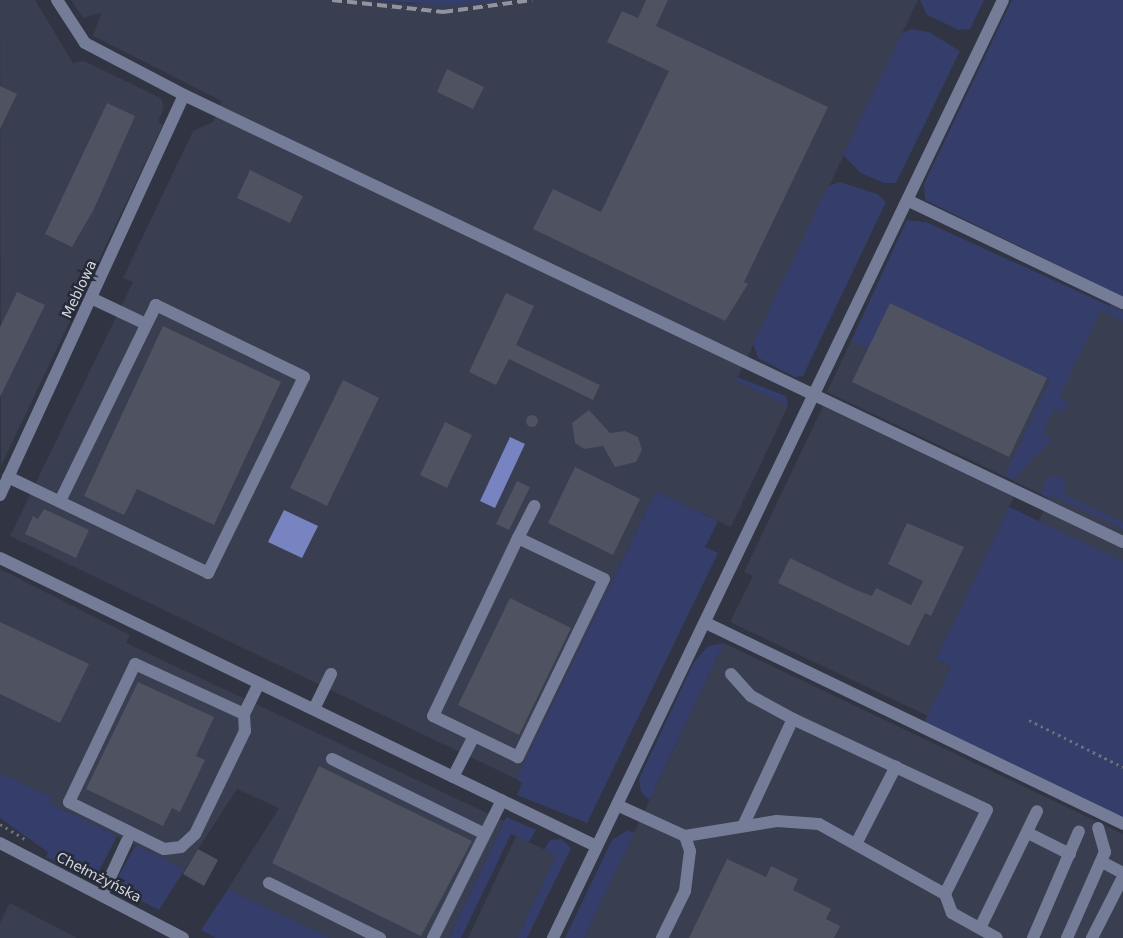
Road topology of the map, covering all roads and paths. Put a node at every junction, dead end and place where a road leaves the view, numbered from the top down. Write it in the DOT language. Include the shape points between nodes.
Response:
graph roads {
  1 [pos="57,0"];
  2 [pos="1004,0"];
  3 [pos="184,95"];
  4 [pos="909,201"];
  5 [pos="91,298"];
  6 [pos="1123,303"];
  7 [pos="146,324"];
  8 [pos="816,397"];
  9 [pos="3,485"];
  10 [pos="60,501"];
  11 [pos="534,506"];
  12 [pos="518,538"];
  13 [pos="1123,542"];
  14 [pos="0,558"];
  15 [pos="706,623"];
  16 [pos="331,674"];
  17 [pos="731,674"];
  18 [pos="259,683"];
  19 [pos="314,709"];
  20 [pos="244,714"];
  21 [pos="794,719"];
  22 [pos="1029,720"];
  23 [pos="474,736"];
  24 [pos="332,759"];
  25 [pos="896,766"];
  26 [pos="1123,766"];
  27 [pos="453,777"];
  28 [pos="502,800"];
  29 [pos="617,805"];
  30 [pos="1037,811"];
  31 [pos="1123,824"];
  32 [pos="743,826"];
  33 [pos="1098,828"];
  34 [pos="1028,832"];
  35 [pos="1079,832"];
  36 [pos="485,834"];
  37 [pos="684,836"];
  38 [pos="127,841"];
  39 [pos="0,842"];
  40 [pos="857,842"];
  41 [pos="596,846"];
  42 [pos="1070,854"];
  43 [pos="1102,862"];
  44 [pos="1123,873"];
  45 [pos="1123,877"];
  46 [pos="269,883"];
  47 [pos="944,894"];
  48 [pos="102,895"];
  49 [pos="980,928"];
  50 [pos="183,938"];
  51 [pos="380,938"];
  52 [pos="433,938"];
  53 [pos="553,938"];
  54 [pos="662,938"];
  55 [pos="997,938"];
  56 [pos="1032,938"];
  57 [pos="1067,938"];
  58 [pos="1092,938"];
  1 -- 3 [label="street" via="85,43"];
  2 -- 4 [label="street"];
  3 -- 5 [label="street, Meblowa"];
  3 -- 8 [label="street"];
  4 -- 6 [label="street"];
  4 -- 8 [label="street"];
  5 -- 7 [label="street"];
  5 -- 9 [label="street, Meblowa"];
  7 -- 10 [label="street"];
  7 -- 10 [label="street" via="156,305 304,377 208,573"];
  8 -- 13 [label="street"];
  8 -- 15 [label="street"];
  9 -- 10 [label="street"];
  11 -- 12 [label="street"];
  12 -- 23 [label="street" via="433,716"];
  12 -- 23 [label="street" via="604,579 518,757"];
  14 -- 18 [label="street"];
  15 -- 29 [label="street"];
  15 -- 31 [label="street"];
  16 -- 19 [label="street"];
  17 -- 21 [label="street" via="750,696"];
  18 -- 19 [label="street"];
  18 -- 20 [label="street"];
  19 -- 27 [label="street"];
  20 -- 20 [label="street" via="244,731 194,834 181,847 164,849 69,802 135,664"];
  21 -- 25 [label="street"];
  21 -- 32 [label="street"];
  22 -- 26 [label="path"];
  23 -- 27 [label="street"];
  24 -- 36 [label="street"];
  25 -- 40 [label="street"];
  25 -- 47 [label="street" via="987,810"];
  27 -- 28 [label="street"];
  28 -- 36 [label="street"];
  28 -- 41 [label="street"];
  29 -- 37 [label="street"];
  29 -- 41 [label="street"];
  30 -- 34 [label="street"];
  32 -- 37 [label="street"];
  32 -- 40 [label="street" via="777,821 819,824"];
  33 -- 43 [label="street" via="1105,852"];
  34 -- 42 [label="street"];
  34 -- 49 [label="street"];
  35 -- 42 [label="street"];
  36 -- 52 [label="street"];
  37 -- 54 [label="street" via="690,851 685,891"];
  38 -- 48 [label="street"];
  39 -- 48 [label="street, Chełmżyńska"];
  40 -- 47 [label="street"];
  41 -- 53 [label="street"];
  42 -- 56 [label="street"];
  43 -- 44 [label="street"];
  43 -- 57 [label="street"];
  45 -- 58 [label="street"];
  46 -- 51 [label="street"];
  47 -- 49 [label="street" via="952,913"];
  48 -- 50 [label="street, Chełmżyńska"];
  49 -- 55 [label="street"];
}
